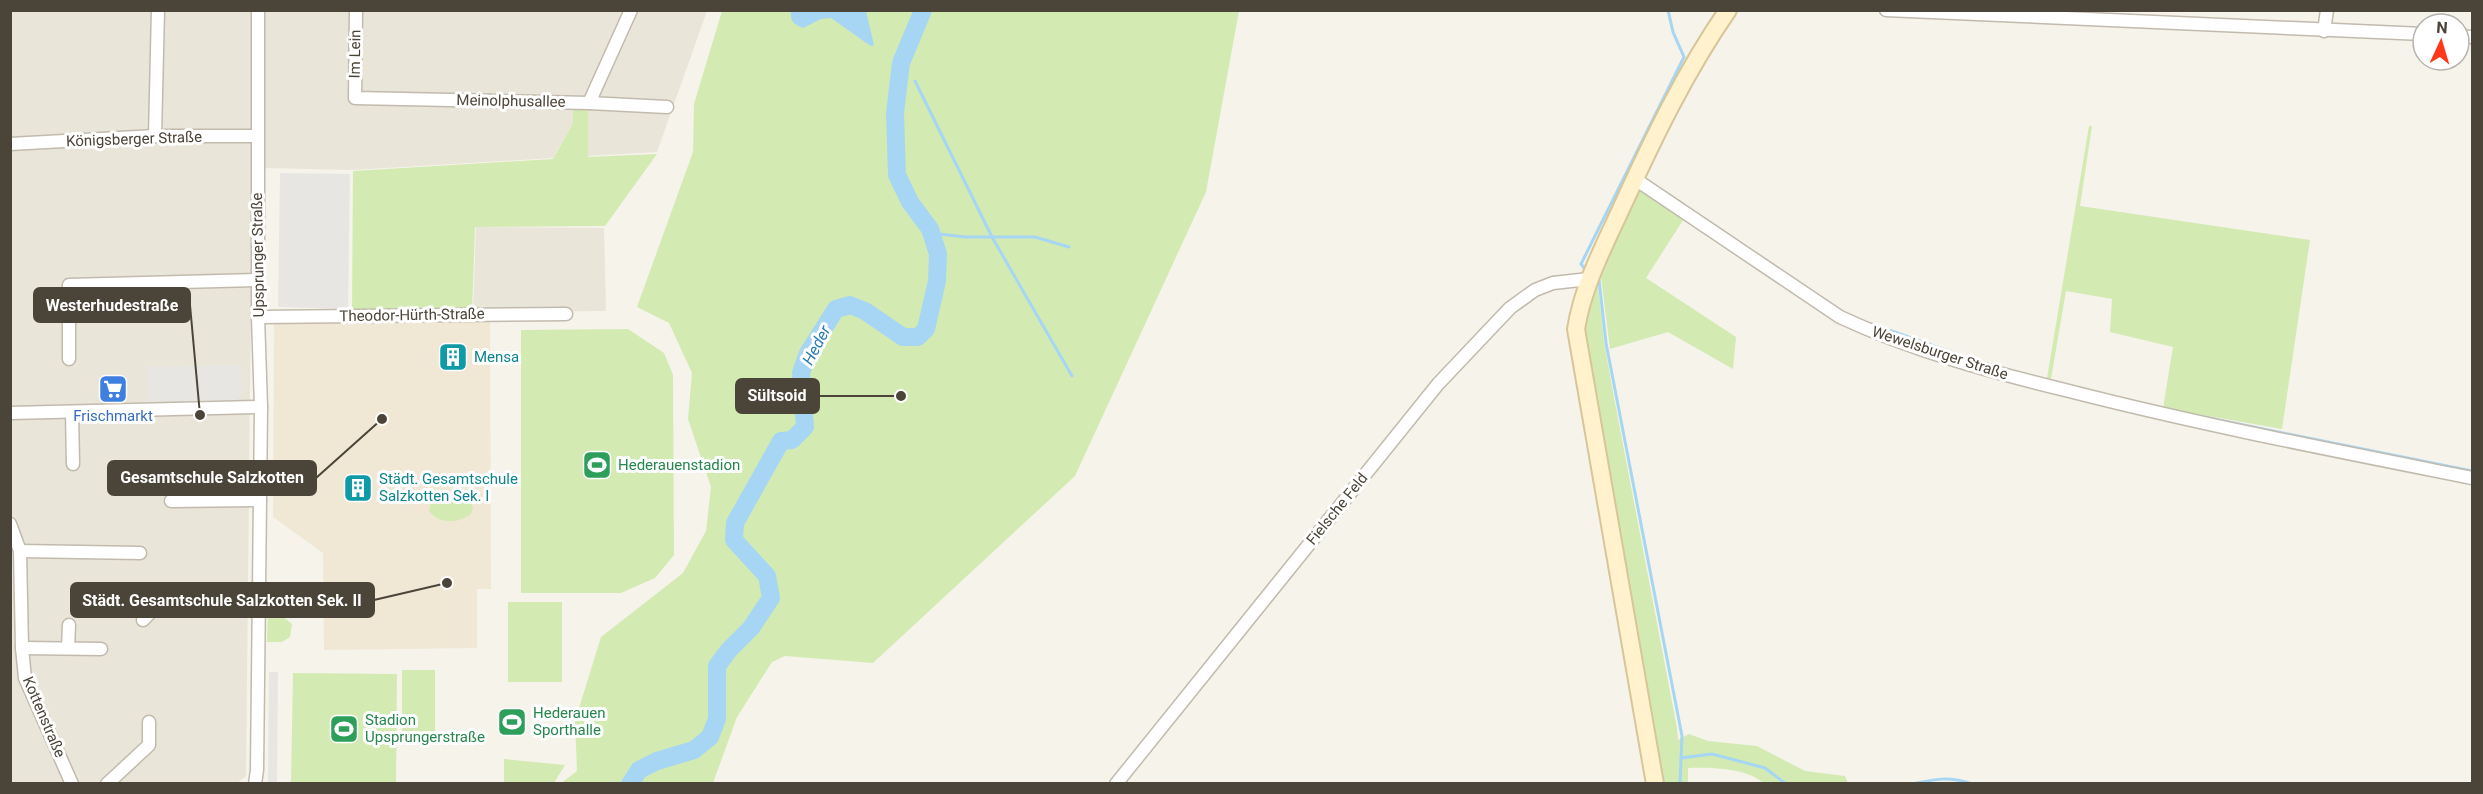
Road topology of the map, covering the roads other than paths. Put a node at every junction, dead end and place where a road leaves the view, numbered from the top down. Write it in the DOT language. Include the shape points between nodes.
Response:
graph roads {
  1 [pos="158,10"];
  2 [pos="258,10"];
  3 [pos="356,10"];
  4 [pos="631,10"];
  5 [pos="1728,10"];
  6 [pos="1886,10"];
  7 [pos="2327,10"];
  8 [pos="2324,31"];
  9 [pos="2411,34"];
  10 [pos="355,98"];
  11 [pos="588,103"];
  12 [pos="667,107"];
  13 [pos="155,136"];
  14 [pos="258,136"];
  15 [pos="10,144"];
  16 [pos="1635,179"];
  17 [pos="1589,279"];
  18 [pos="258,280"];
  19 [pos="566,314"];
  20 [pos="258,317"];
  21 [pos="69,359"];
  22 [pos="261,407"];
  23 [pos="72,412"];
  24 [pos="10,413"];
  25 [pos="72,464"];
  26 [pos="2472,478"];
  27 [pos="260,500"];
  28 [pos="171,501"];
  29 [pos="10,524"];
  30 [pos="20,550"];
  31 [pos="140,553"];
  32 [pos="15,597"];
  33 [pos="258,597"];
  34 [pos="142,620"];
  35 [pos="69,625"];
  36 [pos="22,648"];
  37 [pos="68,648"];
  38 [pos="100,649"];
  39 [pos="149,722"];
  40 [pos="72,783"];
  41 [pos="107,783"];
  42 [pos="255,783"];
  43 [pos="1116,783"];
  44 [pos="1655,783"];
  1 -- 13 [label="street"];
  2 -- 14 [label="street, Upsprunger Straße"];
  3 -- 10 [label="street, Im Lein"];
  4 -- 11 [label="street"];
  5 -- 16 [label="main road" via="1683,82"];
  6 -- 8 [label="street"];
  7 -- 8 [label="street"];
  8 -- 9 [label="street"];
  10 -- 11 [label="street, Meinolphusallee"];
  11 -- 12 [label="street, Meinolphusallee"];
  13 -- 14 [label="street, Königsberger Straße"];
  13 -- 15 [label="street, Königsberger Straße"];
  14 -- 18 [label="street, Upsprunger Straße"];
  16 -- 17 [label="main road"];
  16 -- 26 [label="street, Wewelsburger Straße" via="1840,317 1863,328 1979,368 2157,414"];
  17 -- 43 [label="street, Fielsche Feld" via="1552,283 1535,290 1510,308 1438,384"];
  17 -- 44 [label="main road" via="1576,329"];
  18 -- 20 [label="street, Upsprunger Straße"];
  18 -- 21 [label="street" via="69,285"];
  19 -- 20 [label="street, Theodor-Hürth-Straße"];
  20 -- 22 [label="street, Upsprunger Straße"];
  22 -- 23 [label="street"];
  22 -- 27 [label="street, Upsprunger Straße"];
  23 -- 24 [label="street"];
  23 -- 25 [label="street"];
  27 -- 28 [label="street"];
  27 -- 33 [label="street, Upsprunger Straße"];
  29 -- 30 [label="street, Kottenstraße"];
  30 -- 31 [label="street"];
  30 -- 32 [label="street, Kottenstraße"];
  32 -- 36 [label="street, Kottenstraße"];
  33 -- 34 [label="street" via="165,597"];
  33 -- 42 [label="street, Upsprunger Straße"];
  35 -- 37 [label="street"];
  36 -- 37 [label="street"];
  36 -- 40 [label="street, Kottenstraße" via="25,678"];
  37 -- 38 [label="street"];
  39 -- 41 [label="street" via="149,745"];
}
